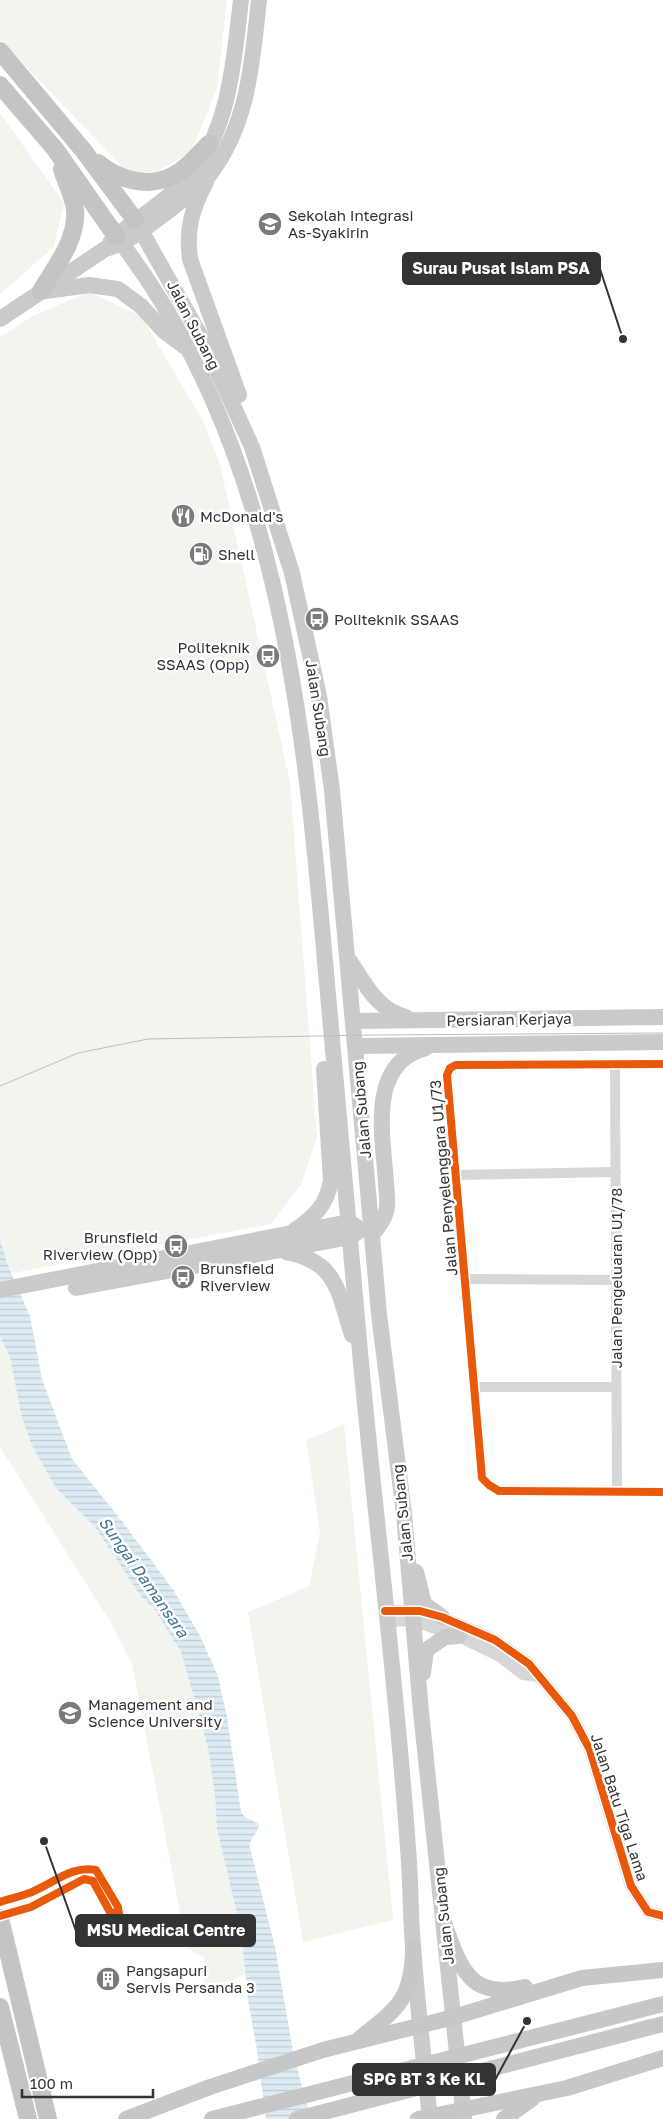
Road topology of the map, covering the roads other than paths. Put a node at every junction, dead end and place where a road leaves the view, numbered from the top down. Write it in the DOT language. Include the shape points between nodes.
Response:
graph roads {
  1 [pos="240,0"];
  2 [pos="259,0"];
  3 [pos="0,51"];
  4 [pos="0,85"];
  5 [pos="209,144"];
  6 [pos="54,149"];
  7 [pos="82,150"];
  8 [pos="209,175"];
  9 [pos="139,226"];
  10 [pos="115,243"];
  11 [pos="41,291"];
  12 [pos="0,319"];
  13 [pos="190,350"];
  14 [pos="252,448"];
  15 [pos="348,958"];
  16 [pos="327,980"];
  17 [pos="330,1007"];
  18 [pos="663,1018"];
  19 [pos="423,1021"];
  20 [pos="348,1028"];
  21 [pos="663,1042"];
  22 [pos="436,1045"];
  23 [pos="356,1046"];
  24 [pos="615,1064"];
  25 [pos="663,1064"];
  26 [pos="335,1070"];
  27 [pos="616,1172"];
  28 [pos="456,1175"];
  29 [pos="358,1231"];
  30 [pos="289,1234"];
  31 [pos="279,1250"];
  32 [pos="465,1278"];
  33 [pos="616,1280"];
  34 [pos="56,1286"];
  35 [pos="0,1290"];
  36 [pos="0,1302"];
  37 [pos="361,1361"];
  38 [pos="474,1386"];
  39 [pos="616,1387"];
  40 [pos="617,1491"];
  41 [pos="663,1492"];
  42 [pos="404,1514"];
  43 [pos="411,1615"];
  44 [pos="386,1616"];
  45 [pos="442,1617"];
  46 [pos="459,1636"];
  47 [pos="538,1676"];
  48 [pos="421,1712"];
  49 [pos="0,1902"];
  50 [pos="663,1916"];
  51 [pos="0,1917"];
  52 [pos="444,1923"];
  53 [pos="413,1947"];
  54 [pos="663,1970"];
  55 [pos="582,1978"];
  56 [pos="663,2004"];
  57 [pos="0,2007"];
  58 [pos="454,2017"];
  59 [pos="663,2024"];
  60 [pos="422,2034"];
  61 [pos="353,2044"];
  62 [pos="663,2058"];
  63 [pos="537,2095"];
  64 [pos="463,2114"];
  65 [pos="426,2118"];
  66 [pos="28,2119"];
  67 [pos="48,2119"];
  68 [pos="126,2119"];
  69 [pos="212,2119"];
  70 [pos="297,2119"];
  71 [pos="504,2119"];
  1 -- 5 [label="main road" via="226,103"];
  2 -- 8 [label="main road" via="244,107 234,137"];
  3 -- 7 [label="highway"];
  4 -- 6 [label="highway"];
  5 -- 7 [label="highway" via="173,176 144,182 117,175"];
  5 -- 9 [label="main road" via="188,177"];
  6 -- 10 [label="highway"];
  6 -- 11 [label="highway" via="71,195 75,219 68,244"];
  7 -- 9 [label="highway"];
  8 -- 9 [label="main road"];
  8 -- 14 [label="main road" via="189,222 190,259 238,390"];
  9 -- 10 [label="main road"];
  9 -- 14 [label="main road, Jalan Subang" via="204,342"];
  10 -- 11 [label="main road"];
  10 -- 13 [label="main road, Jalan Subang" via="163,304"];
  11 -- 12 [label="main road"];
  11 -- 13 [label="main road" via="89,285 118,289"];
  13 -- 16 [label="main road, Jalan Subang" via="228,438 281,616 307,772"];
  14 -- 15 [label="main road, Jalan Subang" via="292,573 319,696 332,790"];
  15 -- 19 [label="main road" via="385,1009"];
  15 -- 20 [label="main road, Jalan Subang"];
  16 -- 17 [label="main road, Jalan Subang"];
  16 -- 30 [label="main road" via="321,1015 330,1181 328,1195 320,1210"];
  17 -- 20 [label="main road"];
  17 -- 26 [label="main road, Jalan Subang"];
  18 -- 19 [label="main road, Persiaran Kerjaya"];
  19 -- 20 [label="main road, Persiaran Kerjaya"];
  20 -- 23 [label="main road, Jalan Subang"];
  20 -- 26 [label="main road" via="340,1040"];
  21 -- 22 [label="main road, Persiaran Kerjaya"];
  22 -- 23 [label="main road, Persiaran Kerjaya"];
  22 -- 29 [label="main road" via="416,1050 396,1066 384,1089 382,1110 387,1210 380,1227"];
  23 -- 29 [label="main road, Jalan Subang" via="370,1210"];
  24 -- 25 [label="street, Jalan Penyelenggara U1/73"];
  24 -- 27 [label="street, Jalan Pengeluaran U1/78"];
  24 -- 28 [label="street, Jalan Penyelenggara U1/73" via="456,1065 450,1068 447,1075"];
  26 -- 29 [label="main road, Jalan Subang"];
  27 -- 28 [label="street"];
  27 -- 33 [label="street, Jalan Pengeluaran U1/78"];
  28 -- 32 [label="street, Jalan Penyelenggara U1/73"];
  29 -- 30 [label="main road"];
  29 -- 31 [label="main road"];
  29 -- 37 [label="main road, Jalan Subang"];
  29 -- 42 [label="main road, Jalan Subang" via="373,1252"];
  30 -- 34 [label="main road"];
  31 -- 34 [label="main road"];
  31 -- 37 [label="main road" via="314,1260 330,1274"];
  32 -- 33 [label="street"];
  32 -- 38 [label="street, Jalan Penyelenggara U1/73"];
  33 -- 39 [label="street, Jalan Pengeluaran U1/78"];
  34 -- 35 [label="main road"];
  34 -- 36 [label="main road"];
  37 -- 44 [label="main road, Jalan Subang"];
  38 -- 39 [label="street"];
  38 -- 40 [label="street, Jalan Penyelenggara U1/73" via="482,1478 488,1485 499,1490"];
  39 -- 40 [label="street, Jalan Pengeluaran U1/78"];
  40 -- 41 [label="street"];
  42 -- 43 [label="main road, Jalan Subang"];
  42 -- 45 [label="main road" via="424,1604"];
  43 -- 44 [label="street"];
  43 -- 45 [label="street, Jalan Batu Tiga Lama"];
  43 -- 46 [label="street"];
  43 -- 48 [label="main road, Jalan Subang"];
  44 -- 53 [label="main road, Jalan Subang" via="408,1849"];
  45 -- 47 [label="street, Jalan Batu Tiga Lama" via="495,1640 525,1661"];
  46 -- 47 [label="street" via="500,1656 523,1674"];
  46 -- 48 [label="main road" via="445,1637 426,1650"];
  47 -- 50 [label="street, Jalan Batu Tiga Lama" via="572,1716 590,1750 630,1886 648,1912"];
  48 -- 52 [label="main road, Jalan Subang"];
  49 -- 51 [label="street" via="33,1892 76,1869 87,1868 96,1870 119,1914 110,1912 93,1881 84,1879 31,1907"];
  51 -- 67 [label="highway"];
  52 -- 55 [label="highway" via="464,1970 481,1987 511,1990"];
  52 -- 58 [label="main road, Jalan Subang"];
  53 -- 60 [label="main road, Jalan Subang"];
  53 -- 61 [label="highway" via="413,1972 406,1994 385,2020"];
  54 -- 55 [label="highway"];
  55 -- 58 [label="highway"];
  56 -- 69 [label="highway"];
  57 -- 66 [label="highway"];
  58 -- 60 [label="highway"];
  58 -- 64 [label="main road, Jalan Subang"];
  59 -- 70 [label="highway"];
  60 -- 61 [label="highway"];
  60 -- 65 [label="main road, Jalan Subang" via="428,2097"];
  61 -- 68 [label="highway" via="323,2050 210,2087"];
  62 -- 63 [label="highway"];
  63 -- 64 [label="highway"];
  63 -- 71 [label="highway"];
  64 -- 65 [label="highway"];
}
